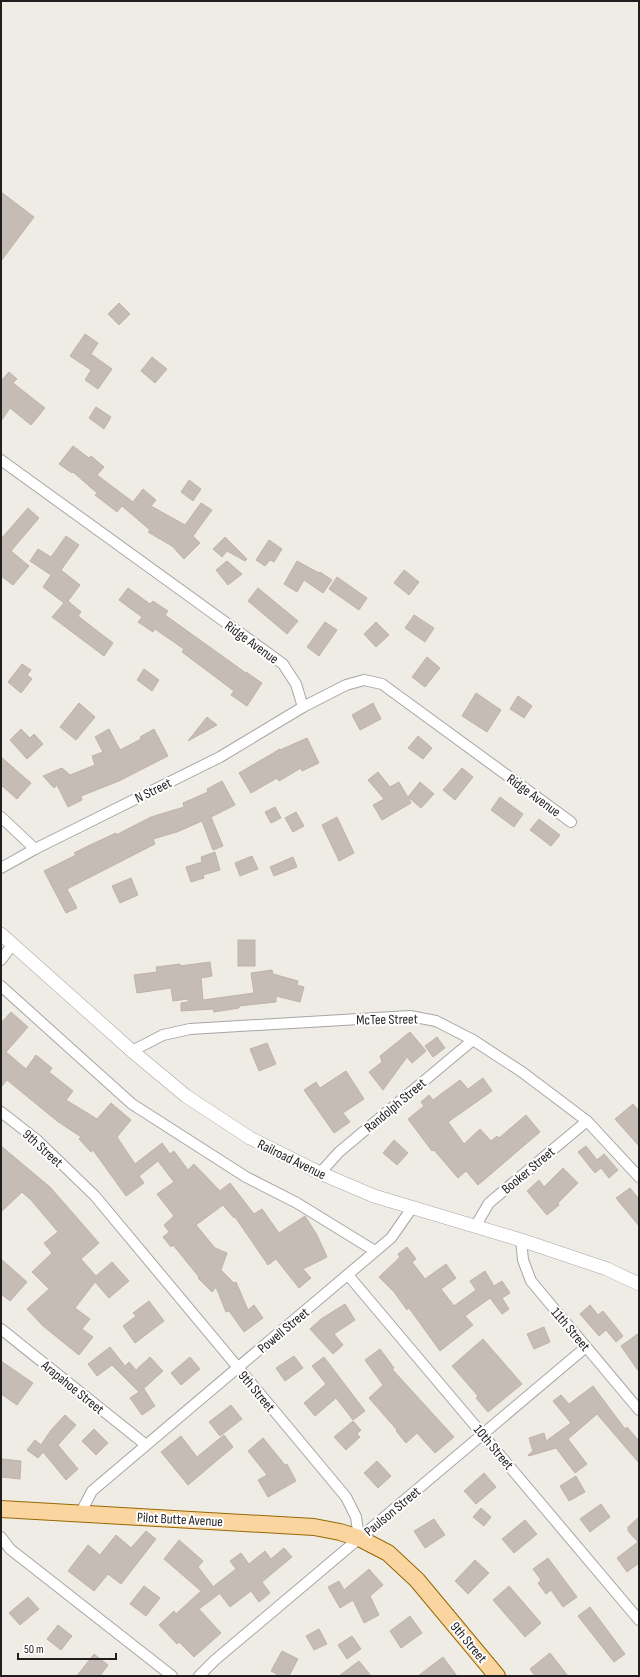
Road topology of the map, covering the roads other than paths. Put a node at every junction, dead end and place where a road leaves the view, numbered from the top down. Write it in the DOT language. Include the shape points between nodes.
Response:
graph roads {
  1 [pos="1,460"];
  2 [pos="303,707"];
  3 [pos="1,818"];
  4 [pos="571,822"];
  5 [pos="35,849"];
  6 [pos="1,868"];
  7 [pos="1,934"];
  8 [pos="12,945"];
  9 [pos="1,960"];
  10 [pos="1,986"];
  11 [pos="473,1040"];
  12 [pos="132,1051"];
  13 [pos="1,1112"];
  14 [pos="587,1121"];
  15 [pos="320,1173"];
  16 [pos="639,1177"];
  17 [pos="412,1208"];
  18 [pos="476,1225"];
  19 [pos="521,1240"];
  20 [pos="375,1251"];
  21 [pos="348,1275"];
  22 [pos="639,1284"];
  23 [pos="1,1329"];
  24 [pos="586,1348"];
  25 [pos="238,1367"];
  26 [pos="639,1410"];
  27 [pos="483,1435"];
  28 [pos="146,1445"];
  29 [pos="1,1509"];
  30 [pos="80,1514"];
  31 [pos="1,1537"];
  32 [pos="359,1538"];
  33 [pos="639,1620"];
  34 [pos="172,1676"];
  35 [pos="199,1676"];
  36 [pos="497,1676"];
  1 -- 2 [label="street, Ridge Avenue" via="283,664 296,684"];
  2 -- 4 [label="street, Ridge Avenue" via="346,685 364,680 382,684"];
  2 -- 5 [label="street, N Street" via="220,757"];
  3 -- 5 [label="street"];
  5 -- 6 [label="street, N Street"];
  7 -- 8 [label="street, Railroad Avenue"];
  8 -- 9 [label="street"];
  8 -- 12 [label="street, Railroad Avenue"];
  10 -- 20 [label="street" via="132,1104 246,1177 297,1203"];
  11 -- 12 [label="street, McTee Street" via="436,1020 410,1016 190,1029 163,1035"];
  11 -- 14 [label="street, McTee Street"];
  11 -- 15 [label="street, Randolph Street" via="339,1152"];
  12 -- 15 [label="street, Railroad Avenue" via="186,1096 250,1138"];
  13 -- 25 [label="street, 9th Street" via="37,1140 95,1196"];
  14 -- 16 [label="street, McTee Street"];
  14 -- 18 [label="street, Booker Street" via="489,1203"];
  15 -- 17 [label="street, Railroad Avenue" via="374,1196"];
  17 -- 18 [label="street, Railroad Avenue"];
  17 -- 20 [label="street, Powell Street" via="391,1238"];
  18 -- 19 [label="street, Railroad Avenue"];
  19 -- 22 [label="street, Railroad Avenue" via="608,1269"];
  19 -- 24 [label="street, 11th Street" via="523,1260 531,1281"];
  20 -- 21 [label="street, Powell Street"];
  21 -- 25 [label="street, Powell Street"];
  21 -- 27 [label="street, 10th Street"];
  23 -- 28 [label="street, Arapahoe Street"];
  24 -- 26 [label="street, 11th Street"];
  24 -- 27 [label="street, Paulson Street"];
  25 -- 28 [label="street, Powell Street"];
  25 -- 32 [label="street, 9th Street" via="346,1497 356,1517"];
  27 -- 32 [label="street, Paulson Street"];
  27 -- 33 [label="street, 10th Street"];
  28 -- 30 [label="street, Powell Street" via="92,1491"];
  29 -- 30 [label="main road, Pilot Butte Avenue"];
  30 -- 32 [label="main road, Pilot Butte Avenue" via="314,1527"];
  31 -- 34 [label="street" via="10,1549"];
  32 -- 35 [label="street, Paulson Street"];
  32 -- 36 [label="main road, 9th Street" via="388,1554 416,1580"];
}
